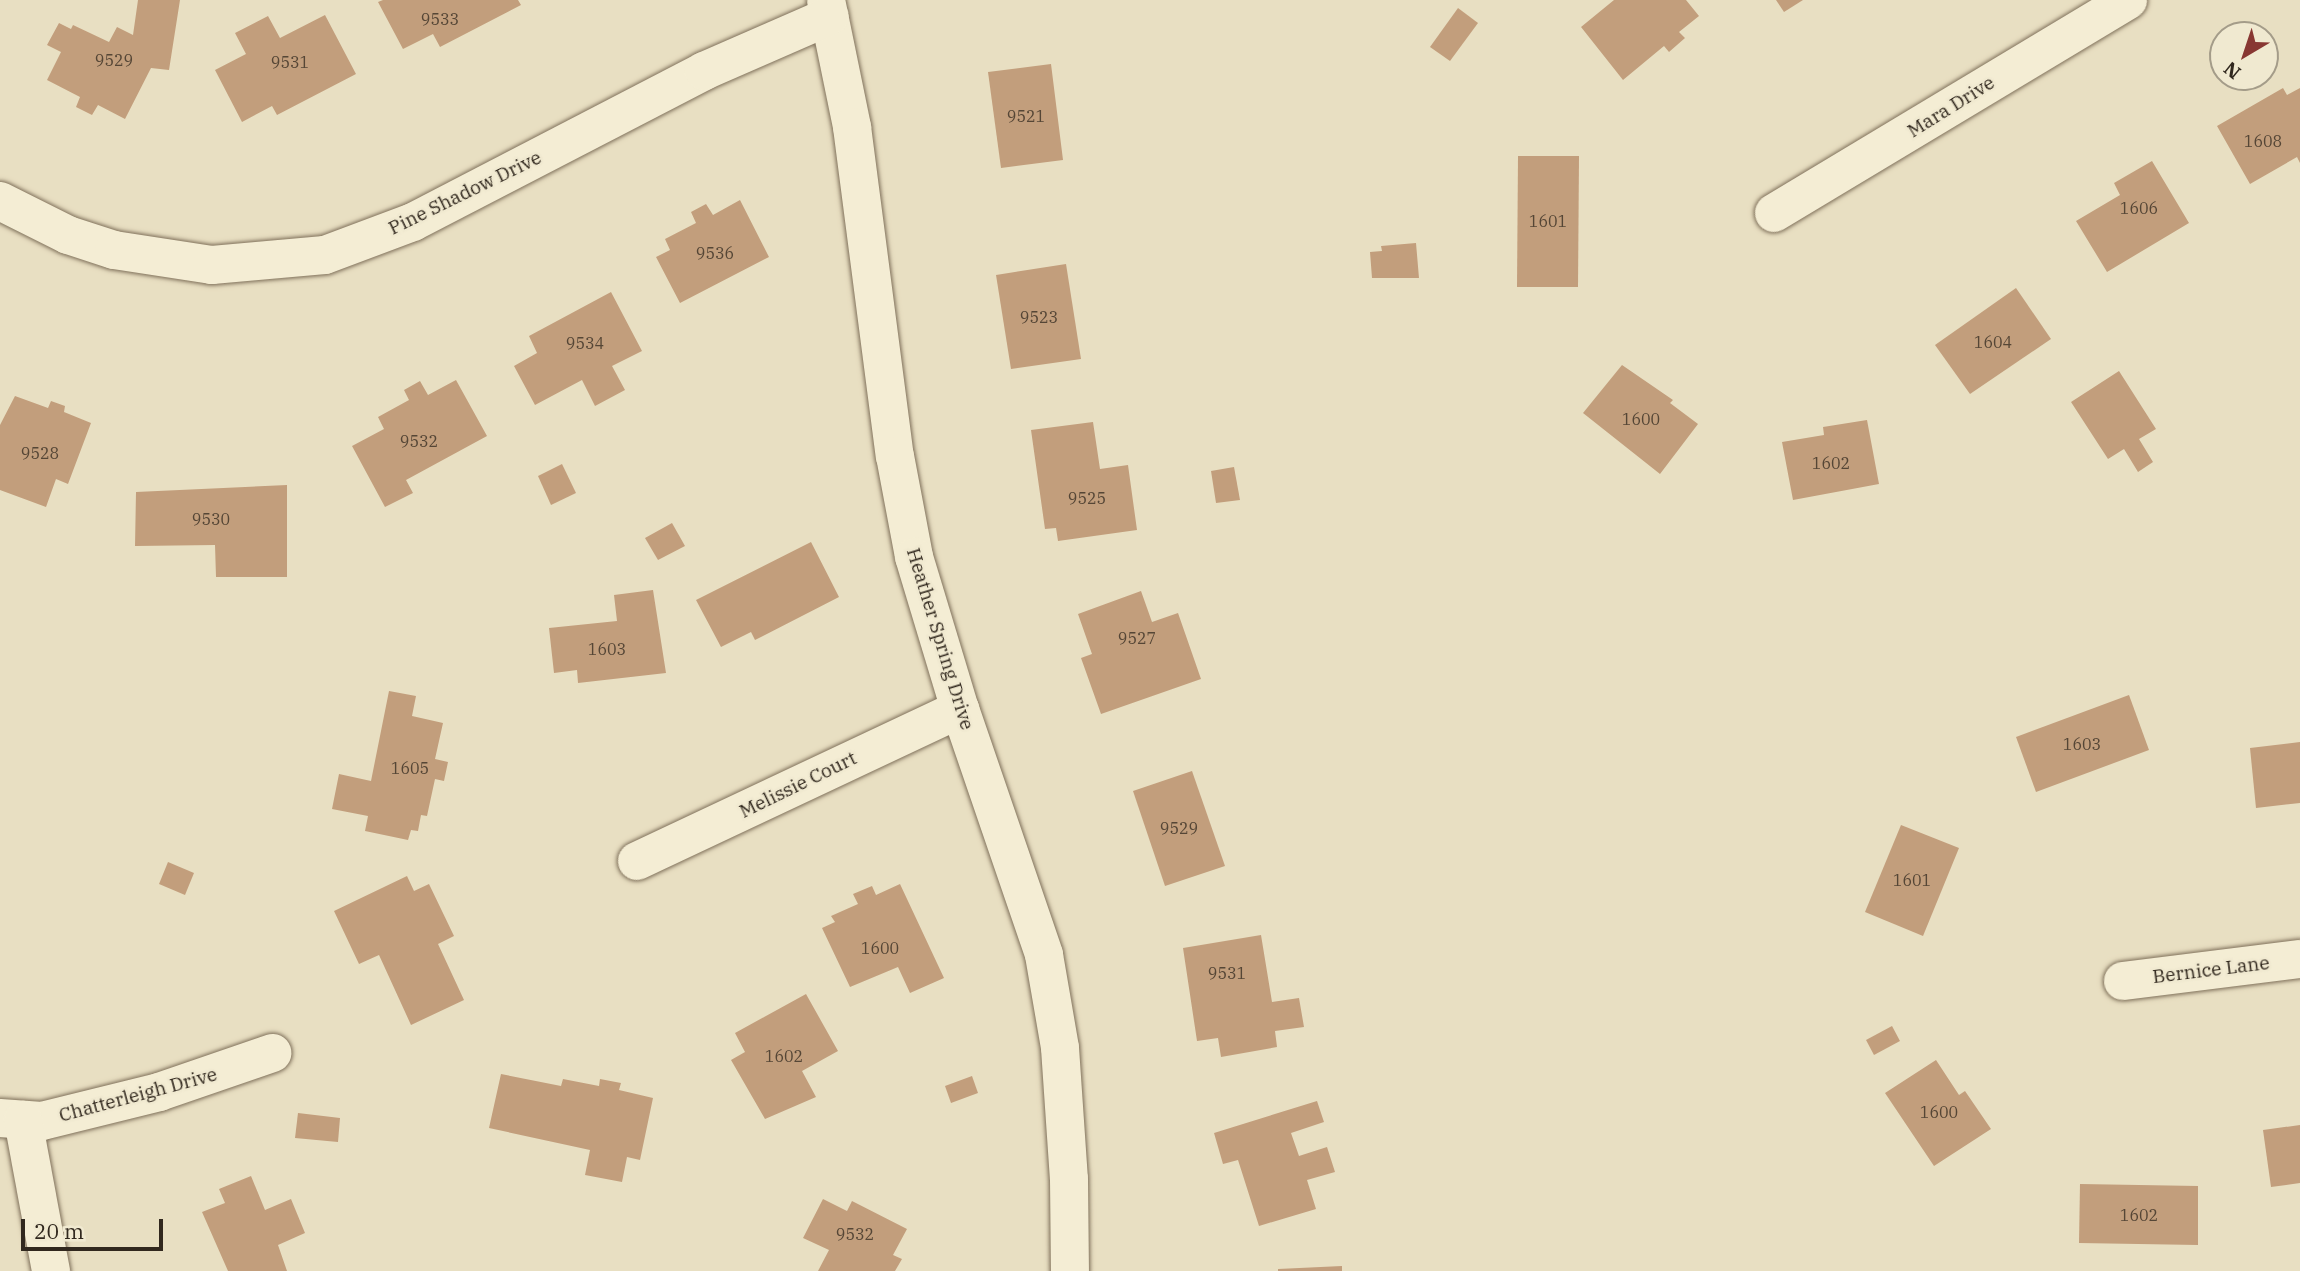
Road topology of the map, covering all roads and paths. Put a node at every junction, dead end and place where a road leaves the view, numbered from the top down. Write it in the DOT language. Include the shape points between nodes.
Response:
graph roads {
  1 [pos="2128,0"];
  2 [pos="828,8"];
  3 [pos="0,201"];
  4 [pos="1774,213"];
  5 [pos="960,709"];
  6 [pos="637,861"];
  7 [pos="2300,959"];
  8 [pos="2123,981"];
  9 [pos="272,1053"];
  10 [pos="12,1119"];
  11 [pos="51,1271"];
  12 [pos="1070,1271"];
  1 -- 4 [label="street, Mara Drive"];
  2 -- 3 [label="street, Pine Shadow Drive" via="414,222 325,255 212,265 114,250 68,236"];
  2 -- 5 [label="street, Heather Spring Drive" via="852,127 907,519"];
  5 -- 6 [label="street, Melissie Court"];
  5 -- 12 [label="street, Heather Spring Drive" via="1044,955 1060,1048"];
  7 -- 8 [label="street, Bernice Lane"];
  9 -- 10 [label="street, Chatterleigh Drive" via="159,1092 42,1121"];
  10 -- 11 [label="street"];
}
